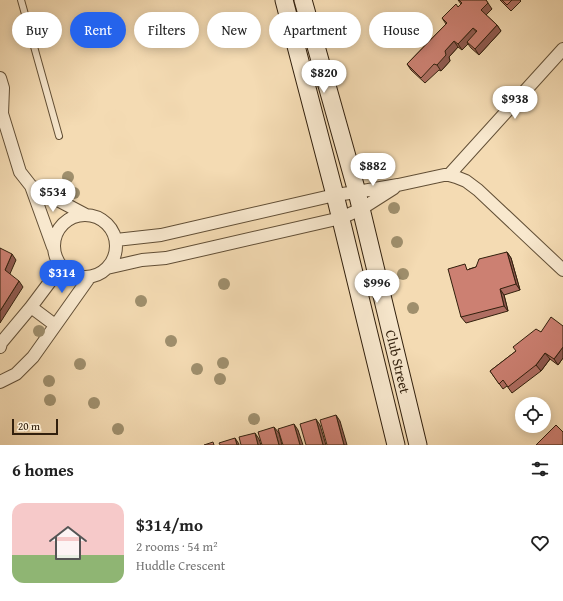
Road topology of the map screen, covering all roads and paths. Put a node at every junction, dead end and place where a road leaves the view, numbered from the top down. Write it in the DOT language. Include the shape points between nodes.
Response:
graph roads {
  1 [pos="21,0"];
  2 [pos="284,0"];
  3 [pos="303,0"];
  4 [pos="563,49"];
  5 [pos="0,78"];
  6 [pos="1,111"];
  7 [pos="59,136"];
  8 [pos="449,175"];
  9 [pos="398,185"];
  10 [pos="31,186"];
  11 [pos="357,192"];
  12 [pos="335,195"];
  13 [pos="361,209"];
  14 [pos="86,215"];
  15 [pos="341,218"];
  16 [pos="116,240"];
  17 [pos="54,248"];
  18 [pos="61,267"];
  19 [pos="107,268"];
  20 [pos="563,270"];
  21 [pos="89,278"];
  22 [pos="31,307"];
  23 [pos="55,325"];
  24 [pos="0,347"];
  25 [pos="0,382"];
  26 [pos="396,445"];
  27 [pos="418,445"];
  1 -- 7 [label="lane"];
  2 -- 12 [label="main road, Club Street"];
  3 -- 11 [label="main road, Club Street"];
  4 -- 8 [label="street"];
  5 -- 6 [label="street" via="3,88"];
  6 -- 10 [label="street" via="20,172"];
  8 -- 9 [label="street"];
  8 -- 20 [label="street" via="478,190"];
  9 -- 11 [label="street"];
  9 -- 13 [label="street"];
  10 -- 14 [label="street"];
  10 -- 17 [label="street"];
  11 -- 12 [label="street"];
  11 -- 13 [label="main road, Club Street"];
  12 -- 15 [label="main road, Club Street"];
  12 -- 16 [label="street" via="161,235"];
  13 -- 15 [label="street"];
  13 -- 27 [label="main road, Club Street"];
  14 -- 16 [label="street" via="105,222"];
  14 -- 17 [label="street" via="76,216 60,228"];
  15 -- 19 [label="street" via="166,258 142,260"];
  15 -- 26 [label="main road, Club Street"];
  16 -- 19 [label="street" via="113,260"];
  17 -- 18 [label="street"];
  18 -- 21 [label="street" via="78,277"];
  18 -- 22 [label="street"];
  19 -- 21 [label="street"];
  21 -- 23 [label="street"];
  22 -- 23 [label="street"];
  22 -- 24 [label="street"];
  23 -- 25 [label="street" via="33,357 16,374"];
}
